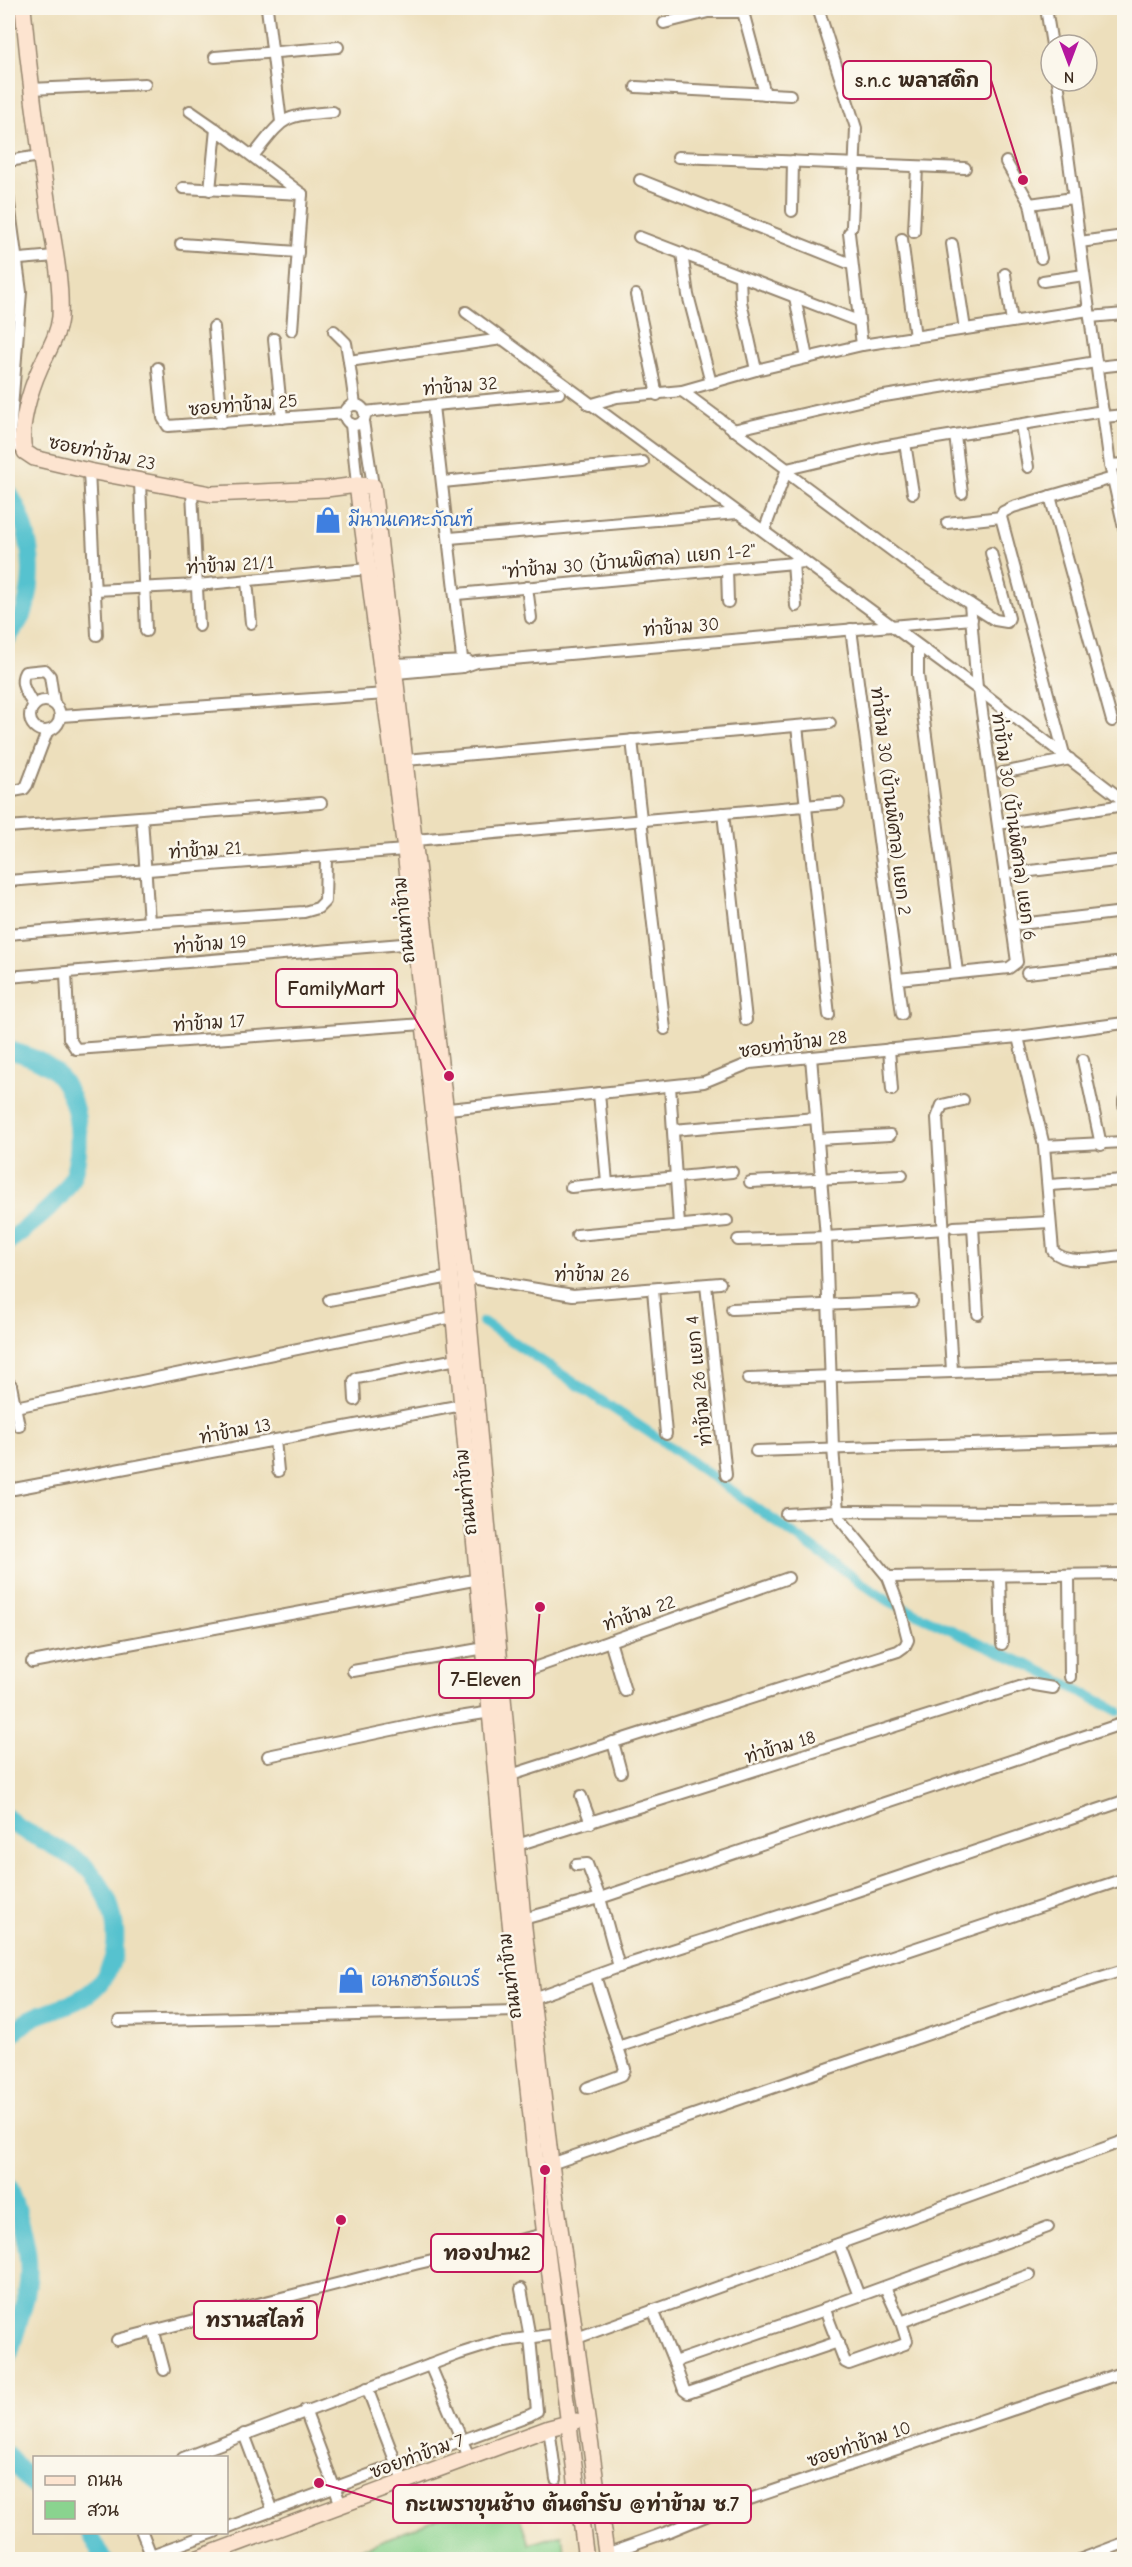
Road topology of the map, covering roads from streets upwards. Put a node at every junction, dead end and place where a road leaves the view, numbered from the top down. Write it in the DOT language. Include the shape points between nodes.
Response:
graph roads {
  1 [pos="23,8"];
  2 [pos="267,8"];
  3 [pos="818,8"];
  4 [pos="1046,8"];
  5 [pos="708,10"];
  6 [pos="742,10"];
  7 [pos="664,23"];
  8 [pos="1050,33"];
  9 [pos="338,47"];
  10 [pos="273,52"];
  11 [pos="215,57"];
  12 [pos="145,84"];
  13 [pos="636,87"];
  14 [pos="30,88"];
  15 [pos="1060,93"];
  16 [pos="765,94"];
  17 [pos="790,95"];
  18 [pos="190,111"];
  19 [pos="333,112"];
  20 [pos="281,122"];
  21 [pos="216,129"];
  22 [pos="40,156"];
  23 [pos="253,156"];
  24 [pos="678,157"];
  25 [pos="8,161"];
  26 [pos="793,161"];
  27 [pos="1006,162"];
  28 [pos="855,164"];
  29 [pos="917,167"];
  30 [pos="965,168"];
  31 [pos="640,180"];
  32 [pos="183,188"];
  33 [pos="210,190"];
  34 [pos="302,194"];
  35 [pos="8,196"];
  36 [pos="1073,198"];
  37 [pos="1030,204"];
  38 [pos="792,211"];
  39 [pos="10,227"];
  40 [pos="914,232"];
  41 [pos="1125,236"];
  42 [pos="639,237"];
  43 [pos="902,239"];
  44 [pos="1080,242"];
  45 [pos="181,244"];
  46 [pos="952,244"];
  47 [pos="298,252"];
  48 [pos="682,253"];
  49 [pos="55,256"];
  50 [pos="1041,258"];
  51 [pos="13,259"];
  52 [pos="851,264"];
  53 [pos="1005,274"];
  54 [pos="1084,275"];
  55 [pos="740,276"];
  56 [pos="1043,281"];
  57 [pos="636,295"];
  58 [pos="795,297"];
  59 [pos="466,312"];
  60 [pos="1090,314"];
  61 [pos="1125,314"];
  62 [pos="858,321"];
  63 [pos="1012,322"];
  64 [pos="214,327"];
  65 [pos="965,329"];
  66 [pos="292,330"];
  67 [pos="334,331"];
  68 [pos="915,337"];
  69 [pos="274,339"];
  70 [pos="502,339"];
  71 [pos="862,345"];
  72 [pos="807,358"];
  73 [pos="12,361"];
  74 [pos="350,362"];
  75 [pos="1097,364"];
  76 [pos="1125,364"];
  77 [pos="158,368"];
  78 [pos="756,370"];
  79 [pos="11,377"];
  80 [pos="711,383"];
  81 [pos="681,391"];
  82 [pos="559,393"];
  83 [pos="657,394"];
  84 [pos="589,405"];
  85 [pos="433,406"];
  86 [pos="345,413"];
  87 [pos="361,413"];
  88 [pos="1103,414"];
  89 [pos="1125,415"];
  90 [pos="282,418"];
  91 [pos="222,423"];
  92 [pos="351,424"];
  93 [pos="1021,425"];
  94 [pos="733,430"];
  95 [pos="955,435"];
  96 [pos="906,443"];
  97 [pos="25,452"];
  98 [pos="643,462"];
  99 [pos="1125,464"];
  100 [pos="1110,465"];
  101 [pos="1028,467"];
  102 [pos="89,471"];
  103 [pos="787,471"];
  104 [pos="1113,478"];
  105 [pos="140,482"];
  106 [pos="443,482"];
  107 [pos="357,485"];
  108 [pos="373,486"];
  109 [pos="192,492"];
  110 [pos="913,492"];
  111 [pos="962,493"];
  112 [pos="1050,496"];
  113 [pos="737,513"];
  114 [pos="1001,517"];
  115 [pos="947,523"];
  116 [pos="1124,526"];
  117 [pos="764,531"];
  118 [pos="450,538"];
  119 [pos="991,553"];
  120 [pos="793,562"];
  121 [pos="805,562"];
  122 [pos="368,569"];
  123 [pos="727,569"];
  124 [pos="247,581"];
  125 [pos="197,585"];
  126 [pos="144,587"];
  127 [pos="527,587"];
  128 [pos="95,590"];
  129 [pos="457,594"];
  130 [pos="728,602"];
  131 [pos="970,604"];
  132 [pos="796,606"];
  133 [pos="531,618"];
  134 [pos="972,619"];
  135 [pos="251,623"];
  136 [pos="888,625"];
  137 [pos="199,626"];
  138 [pos="851,628"];
  139 [pos="146,631"];
  140 [pos="97,635"];
  141 [pos="918,646"];
  142 [pos="463,663"];
  143 [pos="395,668"];
  144 [pos="978,689"];
  145 [pos="386,694"];
  146 [pos="54,703"];
  147 [pos="34,706"];
  148 [pos="61,716"];
  149 [pos="1112,721"];
  150 [pos="830,723"];
  151 [pos="797,726"];
  152 [pos="47,732"];
  153 [pos="632,740"];
  154 [pos="1067,756"];
  155 [pos="406,760"];
  156 [pos="1002,773"];
  157 [pos="8,792"];
  158 [pos="321,803"];
  159 [pos="839,803"];
  160 [pos="1125,803"];
  161 [pos="805,806"];
  162 [pos="723,813"];
  163 [pos="142,818"];
  164 [pos="642,821"];
  165 [pos="1005,823"];
  166 [pos="8,827"];
  167 [pos="410,845"];
  168 [pos="326,858"];
  169 [pos="1125,860"];
  170 [pos="146,871"];
  171 [pos="1014,873"];
  172 [pos="8,881"];
  173 [pos="1125,912"];
  174 [pos="149,922"];
  175 [pos="1020,924"];
  176 [pos="8,934"];
  177 [pos="414,943"];
  178 [pos="1125,962"];
  179 [pos="957,972"];
  180 [pos="66,973"];
  181 [pos="1027,973"];
  182 [pos="8,977"];
  183 [pos="898,979"];
  184 [pos="902,1014"];
  185 [pos="829,1015"];
  186 [pos="746,1020"];
  187 [pos="1125,1023"];
  188 [pos="423,1024"];
  189 [pos="665,1029"];
  190 [pos="1018,1037"];
  191 [pos="888,1049"];
  192 [pos="811,1057"];
  193 [pos="1083,1060"];
  194 [pos="670,1086"];
  195 [pos="892,1090"];
  196 [pos="599,1093"];
  197 [pos="963,1100"];
  198 [pos="1125,1100"];
  199 [pos="1125,1105"];
  200 [pos="438,1110"];
  201 [pos="816,1118"];
  202 [pos="673,1130"];
  203 [pos="890,1135"];
  204 [pos="818,1139"];
  205 [pos="1125,1142"];
  206 [pos="1101,1145"];
  207 [pos="1044,1146"];
  208 [pos="732,1172"];
  209 [pos="902,1175"];
  210 [pos="676,1176"];
  211 [pos="822,1179"];
  212 [pos="1125,1180"];
  213 [pos="750,1182"];
  214 [pos="607,1183"];
  215 [pos="1049,1185"];
  216 [pos="571,1187"];
  217 [pos="727,1221"];
  218 [pos="1050,1222"];
  219 [pos="679,1225"];
  220 [pos="973,1226"];
  221 [pos="950,1228"];
  222 [pos="577,1234"];
  223 [pos="826,1237"];
  224 [pos="738,1240"];
  225 [pos="1125,1257"];
  226 [pos="457,1277"];
  227 [pos="720,1283"];
  228 [pos="706,1285"];
  229 [pos="653,1290"];
  230 [pos="328,1300"];
  231 [pos="912,1302"];
  232 [pos="828,1305"];
  233 [pos="732,1309"];
  234 [pos="978,1314"];
  235 [pos="453,1317"];
  236 [pos="457,1359"];
  237 [pos="1125,1366"];
  238 [pos="952,1371"];
  239 [pos="831,1376"];
  240 [pos="748,1379"];
  241 [pos="11,1385"];
  242 [pos="355,1400"];
  243 [pos="462,1406"];
  244 [pos="15,1407"];
  245 [pos="19,1426"];
  246 [pos="666,1434"];
  247 [pos="1125,1439"];
  248 [pos="275,1440"];
  249 [pos="833,1448"];
  250 [pos="756,1450"];
  251 [pos="278,1471"];
  252 [pos="726,1475"];
  253 [pos="14,1489"];
  254 [pos="1125,1510"];
  255 [pos="838,1511"];
  256 [pos="786,1514"];
  257 [pos="482,1526"];
  258 [pos="1125,1574"];
  259 [pos="1069,1576"];
  260 [pos="888,1577"];
  261 [pos="999,1577"];
  262 [pos="788,1578"];
  263 [pos="478,1579"];
  264 [pos="609,1641"];
  265 [pos="1002,1644"];
  266 [pos="485,1648"];
  267 [pos="32,1662"];
  268 [pos="353,1671"];
  269 [pos="1070,1677"];
  270 [pos="500,1680"];
  271 [pos="1053,1688"];
  272 [pos="625,1691"];
  273 [pos="491,1712"];
  274 [pos="1125,1723"];
  275 [pos="613,1742"];
  276 [pos="268,1756"];
  277 [pos="621,1772"];
  278 [pos="511,1775"];
  279 [pos="581,1796"];
  280 [pos="1125,1801"];
  281 [pos="591,1823"];
  282 [pos="517,1845"];
  283 [pos="576,1865"];
  284 [pos="1125,1879"];
  285 [pos="600,1898"];
  286 [pos="524,1920"];
  287 [pos="619,1967"];
  288 [pos="1125,1970"];
  289 [pos="595,1976"];
  290 [pos="533,1998"];
  291 [pos="521,2011"];
  292 [pos="119,2021"];
  293 [pos="618,2047"];
  294 [pos="587,2088"];
  295 [pos="1125,2141"];
  296 [pos="551,2164"];
  297 [pos="1048,2227"];
  298 [pos="545,2234"];
  299 [pos="838,2244"];
  300 [pos="1029,2275"];
  301 [pos="885,2287"];
  302 [pos="521,2289"];
  303 [pos="860,2296"];
  304 [pos="653,2310"];
  305 [pos="825,2310"];
  306 [pos="901,2322"];
  307 [pos="154,2332"];
  308 [pos="557,2334"];
  309 [pos="530,2338"];
  310 [pos="574,2339"];
  311 [pos="117,2340"];
  312 [pos="838,2342"];
  313 [pos="674,2362"];
  314 [pos="430,2365"];
  315 [pos="164,2370"];
  316 [pos="1125,2372"];
  317 [pos="367,2388"];
  318 [pos="305,2410"];
  319 [pos="588,2419"];
  320 [pos="568,2423"];
  321 [pos="549,2428"];
  322 [pos="244,2434"];
  323 [pos="462,2440"];
  324 [pos="186,2456"];
  325 [pos="469,2457"];
  326 [pos="397,2464"];
  327 [pos="556,2479"];
  328 [pos="403,2481"];
  329 [pos="334,2488"];
  330 [pos="341,2505"];
  331 [pos="273,2511"];
  332 [pos="228,2527"];
  333 [pos="143,2534"];
  334 [pos="209,2534"];
  335 [pos="1125,2543"];
  336 [pos="607,2556"];
  337 [pos="192,2559"];
  338 [pos="586,2559"];
  339 [pos="1079,2559"];
  1 -- 14 [label="street, ซอยท่าข้าม 23"];
  2 -- 10 [label="street"];
  3 -- 28 [label="street" via="856,128"];
  4 -- 8 [label="street"];
  5 -- 6 [label="street"];
  5 -- 7 [label="street"];
  6 -- 16 [label="street"];
  9 -- 10 [label="street"];
  10 -- 11 [label="street"];
  10 -- 20 [label="street"];
  12 -- 14 [label="street"];
  13 -- 16 [label="street"];
  14 -- 22 [label="street, ซอยท่าข้าม 23"];
  15 -- 36 [label="street"];
  16 -- 17 [label="street"];
  18 -- 21 [label="street"];
  19 -- 20 [label="street" via="300,115"];
  20 -- 23 [label="street"];
  21 -- 23 [label="street"];
  21 -- 33 [label="street"];
  22 -- 25 [label="street"];
  22 -- 49 [label="street, ซอยท่าข้าม 23"];
  23 -- 34 [label="street"];
  24 -- 26 [label="street"];
  26 -- 28 [label="street"];
  26 -- 38 [label="street"];
  27 -- 37 [label="street"];
  28 -- 29 [label="street"];
  28 -- 52 [label="street"];
  29 -- 30 [label="street"];
  29 -- 40 [label="street"];
  31 -- 52 [label="street"];
  32 -- 33 [label="street"];
  33 -- 34 [label="street"];
  34 -- 47 [label="street"];
  35 -- 39 [label="street"];
  36 -- 37 [label="street"];
  36 -- 44 [label="street"];
  37 -- 50 [label="street"];
  39 -- 51 [label="street"];
  41 -- 44 [label="street"];
  42 -- 48 [label="street"];
  43 -- 68 [label="street"];
  44 -- 54 [label="street"];
  45 -- 47 [label="street"];
  46 -- 65 [label="street"];
  47 -- 66 [label="street"];
  48 -- 55 [label="street"];
  48 -- 80 [label="street" via="688,295"];
  49 -- 51 [label="street"];
  49 -- 97 [label="street, ซอยท่าข้าม 23" via="58,328 29,403 22,433"];
  51 -- 73 [label="street" via="21,292"];
  52 -- 62 [label="street"];
  53 -- 63 [label="street"];
  54 -- 56 [label="street"];
  54 -- 60 [label="street"];
  55 -- 58 [label="street"];
  55 -- 78 [label="street" via="741,302"];
  57 -- 83 [label="street"];
  58 -- 62 [label="street"];
  58 -- 72 [label="street"];
  59 -- 70 [label="street"];
  60 -- 61 [label="street"];
  60 -- 63 [label="street"];
  60 -- 75 [label="street"];
  62 -- 71 [label="street"];
  63 -- 65 [label="street"];
  64 -- 91 [label="street"];
  65 -- 68 [label="street"];
  67 -- 74 [label="street, ถนนท่าข้าม" via="346,344"];
  68 -- 71 [label="street"];
  69 -- 90 [label="street"];
  70 -- 74 [label="street"];
  70 -- 84 [label="street"];
  71 -- 72 [label="street"];
  72 -- 78 [label="street"];
  73 -- 79 [label="street"];
  74 -- 87 [label="street, ถนนท่าข้าม"];
  75 -- 76 [label="street"];
  75 -- 88 [label="street"];
  75 -- 94 [label="street" via="872,398"];
  77 -- 91 [label="street, ซอยท่าข้าม 25" via="163,418 168,426"];
  78 -- 80 [label="street"];
  79 -- 97 [label="street" via="10,435"];
  80 -- 81 [label="street"];
  81 -- 83 [label="street"];
  81 -- 94 [label="street"];
  82 -- 85 [label="street, ท่าข้าม 32"];
  83 -- 84 [label="street" via="617,397"];
  84 -- 113 [label="street"];
  85 -- 87 [label="street, ท่าข้าม 32"];
  85 -- 106 [label="street"];
  86 -- 87 [label="street" via="351,406"];
  86 -- 90 [label="street, ซอยท่าข้าม 25"];
  86 -- 92 [label="street"];
  87 -- 92 [label="street, ท่าข้าม 32" via="358,425"];
  87 -- 108 [label="street, ถนนท่าข้าม"];
  88 -- 89 [label="street"];
  88 -- 93 [label="street"];
  88 -- 100 [label="street"];
  90 -- 91 [label="street, ซอยท่าข้าม 25"];
  92 -- 107 [label="street, ถนนท่าข้าม"];
  93 -- 95 [label="street"];
  93 -- 101 [label="street"];
  94 -- 103 [label="street"];
  95 -- 96 [label="street"];
  95 -- 111 [label="street"];
  96 -- 103 [label="street"];
  96 -- 110 [label="street"];
  97 -- 102 [label="street, ซอยท่าข้าม 23" via="34,458"];
  98 -- 106 [label="street"];
  99 -- 100 [label="street"];
  100 -- 104 [label="street"];
  102 -- 105 [label="street, ซอยท่าข้าม 23"];
  102 -- 128 [label="street"];
  103 -- 117 [label="street"];
  103 -- 131 [label="street" via="918,570"];
  104 -- 112 [label="street"];
  104 -- 116 [label="street"];
  105 -- 109 [label="street, ซอยท่าข้าม 23"];
  105 -- 126 [label="street"];
  106 -- 118 [label="street"];
  107 -- 108 [label="street, ซอยท่าข้าม 23"];
  107 -- 109 [label="street, ซอยท่าข้าม 23"];
  107 -- 122 [label="street, ถนนท่าข้าม"];
  108 -- 143 [label="street, ถนนท่าข้าม"];
  109 -- 125 [label="street"];
  112 -- 114 [label="street" via="1006,510"];
  112 -- 149 [label="street"];
  113 -- 117 [label="street"];
  113 -- 118 [label="street"];
  114 -- 115 [label="street"];
  114 -- 154 [label="street"];
  117 -- 121 [label="street"];
  118 -- 129 [label="street"];
  119 -- 131 [label="street" via="1010,618 1001,622"];
  120 -- 121 [label="street, \"ท่าข้าม 30 (บ้านพิศาล) แยก 1-2\""];
  120 -- 123 [label="street, \"ท่าข้าม 30 (บ้านพิศาล) แยก 1-2\""];
  120 -- 132 [label="street"];
  121 -- 136 [label="street"];
  122 -- 124 [label="street, ท่าข้าม 21/1"];
  122 -- 145 [label="street, ถนนท่าข้าม"];
  123 -- 127 [label="street, \"ท่าข้าม 30 (บ้านพิศาล) แยก 1-2\""];
  123 -- 130 [label="street"];
  124 -- 125 [label="street, ท่าข้าม 21/1"];
  124 -- 135 [label="street"];
  125 -- 126 [label="street, ท่าข้าม 21/1"];
  125 -- 137 [label="street"];
  126 -- 128 [label="street, ท่าข้าม 21/1"];
  126 -- 139 [label="street"];
  127 -- 129 [label="street, \"ท่าข้าม 30 (บ้านพิศาล) แยก 1-2\""];
  127 -- 133 [label="street"];
  128 -- 140 [label="street"];
  129 -- 142 [label="street"];
  131 -- 134 [label="street, ท่าข้าม 30 (บ้านพิศาล) แยก 6"];
  134 -- 136 [label="street, ท่าข้าม 30"];
  134 -- 144 [label="street, ท่าข้าม 30 (บ้านพิศาล) แยก 6"];
  136 -- 138 [label="street, ท่าข้าม 30"];
  136 -- 141 [label="street"];
  138 -- 142 [label="street, ท่าข้าม 30"];
  138 -- 183 [label="street, ท่าข้าม 30 (บ้านพิศาล) แยก 2"];
  141 -- 144 [label="street"];
  141 -- 179 [label="street" via="918,675"];
  142 -- 143 [label="street, ท่าข้าม 30"];
  143 -- 155 [label="street, ถนนท่าข้าม"];
  144 -- 154 [label="street"];
  144 -- 179 [label="street, ท่าข้าม 30 (บ้านพิศาล) แยก 6" via="1017,962 1014,966"];
  145 -- 148 [label="street"];
  145 -- 167 [label="street, ถนนท่าข้าม"];
  146 -- 147 [label="street" via="45,701"];
  146 -- 147 [label="street" via="50,676 45,670 25,672 23,686"];
  146 -- 148 [label="street"];
  147 -- 152 [label="street" via="30,716 33,726"];
  148 -- 152 [label="street" via="56,728"];
  150 -- 151 [label="street"];
  151 -- 153 [label="street"];
  151 -- 161 [label="street"];
  152 -- 157 [label="street" via="27,785"];
  153 -- 155 [label="street"];
  153 -- 164 [label="street"];
  154 -- 156 [label="street"];
  154 -- 160 [label="street"];
  155 -- 167 [label="street, ถนนท่าข้าม"];
  158 -- 163 [label="street"];
  159 -- 161 [label="street, ท่าข้าม 21"];
  160 -- 165 [label="street"];
  161 -- 162 [label="street, ท่าข้าม 21"];
  161 -- 185 [label="street"];
  162 -- 164 [label="street, ท่าข้าม 21"];
  162 -- 186 [label="street"];
  163 -- 166 [label="street"];
  163 -- 170 [label="street"];
  164 -- 167 [label="street, ท่าข้าม 21"];
  164 -- 189 [label="street"];
  167 -- 168 [label="street, ท่าข้าม 21"];
  167 -- 177 [label="street, ถนนท่าข้าม"];
  167 -- 200 [label="street, ถนนท่าข้าม"];
  168 -- 170 [label="street, ท่าข้าม 21"];
  168 -- 174 [label="street" via="325,901 318,908"];
  169 -- 171 [label="street"];
  170 -- 172 [label="street, ท่าข้าม 21"];
  170 -- 174 [label="street"];
  173 -- 175 [label="street"];
  174 -- 176 [label="street"];
  177 -- 180 [label="street, ท่าข้าม 19"];
  177 -- 188 [label="street, ถนนท่าข้าม"];
  178 -- 181 [label="street"];
  179 -- 183 [label="street"];
  180 -- 182 [label="street, ท่าข้าม 19"];
  180 -- 188 [label="street, ท่าข้าม 17" via="69,1038 76,1049"];
  183 -- 184 [label="street, ท่าข้าม 30 (บ้านพิศาล) แยก 2"];
  187 -- 190 [label="street, ซอยท่าข้าม 28"];
  188 -- 200 [label="street, ถนนท่าข้าม"];
  190 -- 191 [label="street, ซอยท่าข้าม 28"];
  190 -- 207 [label="street"];
  191 -- 192 [label="street, ซอยท่าข้าม 28"];
  191 -- 195 [label="street"];
  192 -- 194 [label="street, ซอยท่าข้าม 28" via="750,1063 704,1082"];
  192 -- 201 [label="street"];
  193 -- 206 [label="street"];
  194 -- 196 [label="street, ซอยท่าข้าม 28"];
  194 -- 202 [label="street"];
  196 -- 200 [label="street, ซอยท่าข้าม 28"];
  196 -- 214 [label="street"];
  197 -- 221 [label="street" via="942,1105 937,1118"];
  198 -- 199 [label="street"];
  200 -- 226 [label="street, ถนนท่าข้าม"];
  201 -- 202 [label="street"];
  201 -- 204 [label="street"];
  202 -- 210 [label="street"];
  203 -- 204 [label="street"];
  204 -- 211 [label="street"];
  205 -- 206 [label="street"];
  206 -- 207 [label="street"];
  207 -- 215 [label="street"];
  208 -- 210 [label="street"];
  209 -- 211 [label="street"];
  210 -- 214 [label="street"];
  210 -- 219 [label="street"];
  211 -- 213 [label="street"];
  211 -- 223 [label="street"];
  212 -- 215 [label="street"];
  214 -- 216 [label="street"];
  215 -- 218 [label="street"];
  217 -- 219 [label="street"];
  218 -- 220 [label="street"];
  218 -- 225 [label="street" via="1053,1251 1058,1257"];
  219 -- 222 [label="street"];
  220 -- 221 [label="street"];
  220 -- 234 [label="street"];
  221 -- 223 [label="street"];
  221 -- 238 [label="street"];
  223 -- 224 [label="street"];
  223 -- 232 [label="street"];
  226 -- 229 [label="street, ท่าข้าม 26" via="573,1295"];
  226 -- 230 [label="street"];
  226 -- 235 [label="street, ถนนท่าข้าม"];
  226 -- 257 [label="street, ถนนท่าข้าม"];
  227 -- 228 [label="street, ท่าข้าม 26"];
  228 -- 229 [label="street, ท่าข้าม 26"];
  228 -- 252 [label="street, ท่าข้าม 26 แยก 4"];
  229 -- 246 [label="street"];
  231 -- 232 [label="street"];
  232 -- 233 [label="street"];
  232 -- 239 [label="street"];
  235 -- 236 [label="street, ถนนท่าข้าม"];
  235 -- 244 [label="street"];
  236 -- 242 [label="street" via="357,1378 352,1387"];
  236 -- 243 [label="street, ถนนท่าข้าม"];
  237 -- 238 [label="street"];
  238 -- 239 [label="street"];
  239 -- 240 [label="street"];
  239 -- 249 [label="street"];
  241 -- 244 [label="street"];
  243 -- 248 [label="street, ท่าข้าม 13"];
  243 -- 257 [label="street, ถนนท่าข้าม"];
  244 -- 245 [label="street"];
  247 -- 249 [label="street"];
  248 -- 251 [label="street"];
  248 -- 253 [label="street, ท่าข้าม 13"];
  249 -- 250 [label="street"];
  249 -- 255 [label="street"];
  254 -- 255 [label="street"];
  255 -- 256 [label="street"];
  255 -- 260 [label="street" via="841,1520"];
  257 -- 263 [label="street, ถนนท่าข้าม"];
  257 -- 270 [label="street, ถนนท่าข้าม"];
  258 -- 259 [label="street"];
  259 -- 261 [label="street"];
  259 -- 269 [label="street"];
  260 -- 261 [label="street"];
  260 -- 275 [label="street" via="909,1636 898,1651"];
  261 -- 265 [label="street"];
  262 -- 264 [label="street, ท่าข้าม 22"];
  263 -- 266 [label="street, ถนนท่าข้าม"];
  263 -- 267 [label="street"];
  264 -- 270 [label="street, ท่าข้าม 22"];
  264 -- 272 [label="street"];
  266 -- 268 [label="street"];
  266 -- 273 [label="street, ถนนท่าข้าม"];
  270 -- 278 [label="street, ถนนท่าข้าม"];
  271 -- 281 [label="street, ท่าข้าม 18" via="1029,1684"];
  273 -- 276 [label="street"];
  273 -- 291 [label="street, ถนนท่าข้าม"];
  274 -- 285 [label="street"];
  275 -- 277 [label="street"];
  275 -- 278 [label="street"];
  278 -- 282 [label="street, ถนนท่าข้าม"];
  279 -- 281 [label="street"];
  280 -- 287 [label="street"];
  281 -- 282 [label="street, ท่าข้าม 18"];
  282 -- 286 [label="street, ถนนท่าข้าม"];
  283 -- 285 [label="street" via="587,1864"];
  284 -- 293 [label="street"];
  285 -- 286 [label="street"];
  285 -- 287 [label="street"];
  286 -- 290 [label="street, ถนนท่าข้าม"];
  287 -- 289 [label="street"];
  288 -- 296 [label="street"];
  289 -- 290 [label="street"];
  289 -- 293 [label="street"];
  290 -- 296 [label="street, ถนนท่าข้าม"];
  291 -- 292 [label="street"];
  291 -- 298 [label="street, ถนนท่าข้าม"];
  293 -- 294 [label="street" via="625,2069 622,2075"];
  295 -- 299 [label="street"];
  296 -- 310 [label="street, ถนนท่าข้าม"];
  297 -- 301 [label="street"];
  298 -- 307 [label="street"];
  298 -- 308 [label="street, ถนนท่าข้าม"];
  299 -- 303 [label="street"];
  299 -- 304 [label="street"];
  300 -- 306 [label="street"];
  301 -- 303 [label="street"];
  301 -- 306 [label="street"];
  302 -- 309 [label="street"];
  303 -- 305 [label="street"];
  304 -- 310 [label="street"];
  304 -- 313 [label="street"];
  305 -- 312 [label="street"];
  305 -- 313 [label="street"];
  306 -- 312 [label="street" via="905,2344 849,2364"];
  307 -- 311 [label="street"];
  307 -- 315 [label="street"];
  308 -- 309 [label="street"];
  308 -- 320 [label="street, ถนนท่าข้าม"];
  309 -- 314 [label="street" via="497,2342"];
  309 -- 323 [label="street" via="537,2411"];
  310 -- 319 [label="street, ถนนท่าข้าม"];
  312 -- 313 [label="street" via="691,2393 684,2390"];
  314 -- 317 [label="street"];
  314 -- 323 [label="street"];
  316 -- 336 [label="street, ซอยท่าข้าม 10" via="735,2504"];
  317 -- 318 [label="street"];
  317 -- 326 [label="street"];
  318 -- 322 [label="street"];
  318 -- 329 [label="street"];
  319 -- 320 [label="street, ซอยท่าข้าม 7"];
  319 -- 336 [label="street, ถนนท่าข้าม"];
  320 -- 321 [label="street, ซอยท่าข้าม 7"];
  320 -- 338 [label="street, ถนนท่าข้าม"];
  321 -- 325 [label="street, ซอยท่าข้าม 7"];
  321 -- 327 [label="street"];
  322 -- 324 [label="street"];
  322 -- 331 [label="street"];
  323 -- 325 [label="street"];
  323 -- 326 [label="street"];
  325 -- 328 [label="street, ซอยท่าข้าม 7"];
  326 -- 328 [label="street"];
  326 -- 329 [label="street"];
  328 -- 330 [label="street, ซอยท่าข้าม 7"];
  329 -- 330 [label="street"];
  329 -- 331 [label="street"];
  330 -- 337 [label="street, ซอยท่าข้าม 7"];
  331 -- 332 [label="street"];
  333 -- 334 [label="street" via="151,2555"];
  335 -- 339 [label="street"];
}
